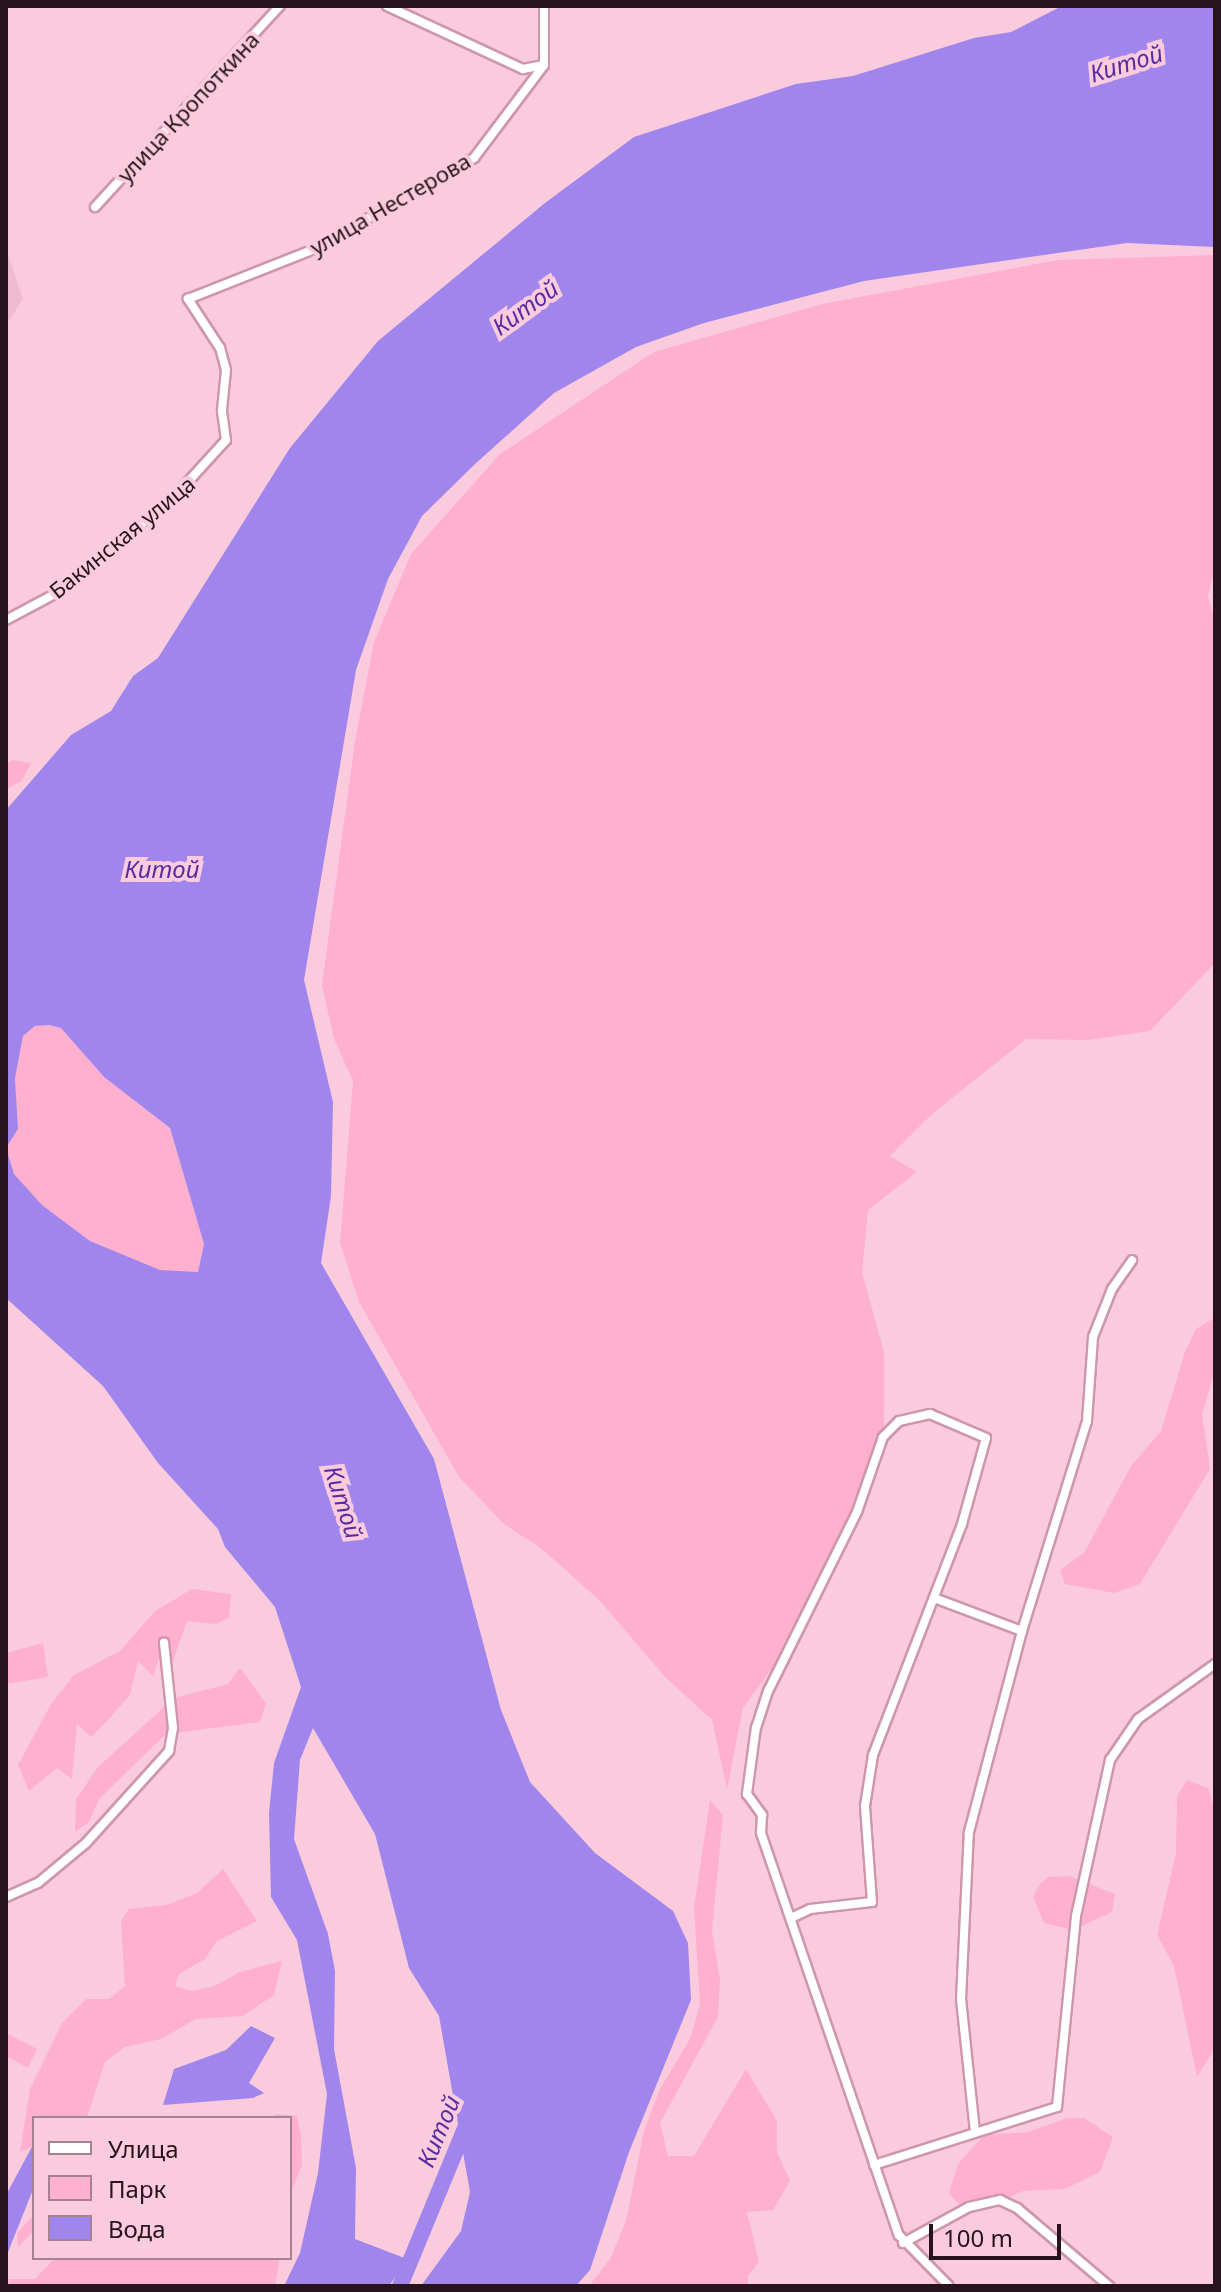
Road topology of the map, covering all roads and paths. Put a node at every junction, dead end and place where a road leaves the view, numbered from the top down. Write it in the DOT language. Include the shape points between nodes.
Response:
graph roads {
  1 [pos="280,6"];
  2 [pos="387,6"];
  3 [pos="544,6"];
  4 [pos="544,65"];
  5 [pos="95,207"];
  6 [pos="226,440"];
  7 [pos="6,620"];
  8 [pos="1132,1260"];
  9 [pos="934,1598"];
  10 [pos="1022,1631"];
  11 [pos="164,1642"];
  12 [pos="1215,1664"];
  13 [pos="6,1897"];
  14 [pos="791,1918"];
  15 [pos="975,2132"];
  16 [pos="874,2165"];
  17 [pos="903,2243"];
  18 [pos="937,2282"];
  19 [pos="949,2286"];
  20 [pos="1109,2286"];
  1 -- 5 [label="street, улица Кропоткина"];
  2 -- 4 [label="street" via="523,69"];
  3 -- 4 [label="street"];
  4 -- 6 [label="street, улица Нестерова" via="474,158 314,249 188,299 220,348 226,370"];
  6 -- 7 [label="street, Бакинская улица" via="176,495 66,588"];
  8 -- 10 [label="street" via="1112,1289 1093,1337 1087,1421"];
  9 -- 10 [label="street"];
  9 -- 14 [label="street" via="873,1755 865,1806 872,1902 810,1909"];
  9 -- 14 [label="street" via="986,1438 920,1414 899,1421 883,1437 857,1512 773,1679 756,1727 747,1794 762,1815 761,1833"];
  10 -- 15 [label="street" via="964,1867 961,1999"];
  11 -- 13 [label="street" via="173,1728 169,1751 86,1843 38,1883"];
  12 -- 15 [label="street" via="1138,1719 1110,1760 1076,1916 1060,2104 1046,2114"];
  14 -- 16 [label="street"];
  15 -- 16 [label="street"];
  16 -- 17 [label="street"];
  17 -- 18 [label="street"];
  17 -- 20 [label="street" via="969,2207 1000,2200 1017,2208"];
  18 -- 19 [label="street"];
}
